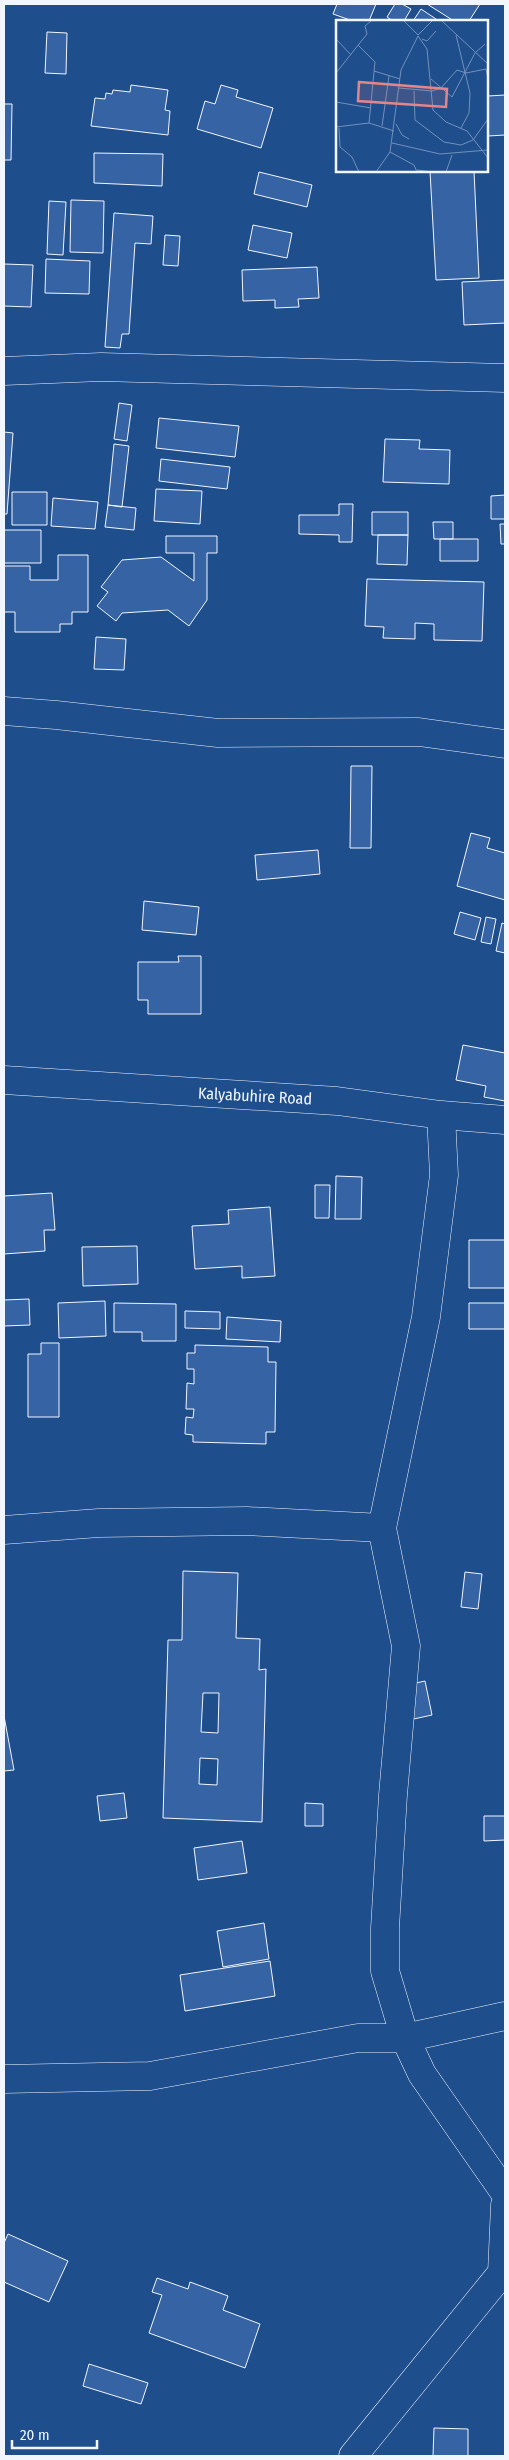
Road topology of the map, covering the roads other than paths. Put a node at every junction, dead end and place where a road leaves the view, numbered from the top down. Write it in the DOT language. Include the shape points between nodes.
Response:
graph roads {
  1 [pos="4,371"];
  2 [pos="505,378"];
  3 [pos="4,711"];
  4 [pos="505,744"];
  5 [pos="4,1080"];
  6 [pos="441,1115"];
  7 [pos="505,1120"];
  8 [pos="382,1528"];
  9 [pos="4,1530"];
  10 [pos="505,2016"];
  11 [pos="405,2038"];
  12 [pos="4,2079"];
  13 [pos="505,2193"];
  14 [pos="505,2205"];
  15 [pos="504,2272"];
  16 [pos="353,2456"];
  1 -- 2 [label="street" via="102,367"];
  3 -- 4 [label="street" via="218,733 419,732"];
  5 -- 6 [label="street, Kalyabuhire Road" via="337,1100"];
  6 -- 7 [label="street, Kalyabuhire Road"];
  6 -- 8 [label="street" via="444,1175 426,1317"];
  8 -- 9 [label="street" via="247,1520 100,1523"];
  8 -- 11 [label="street" via="406,1646 385,1928 385,1971"];
  10 -- 11 [label="street"];
  11 -- 12 [label="street" via="358,2038 150,2076"];
  11 -- 13 [label="street" via="422,2074"];
  14 -- 15 [label="street"];
  15 -- 16 [label="street"];
}
